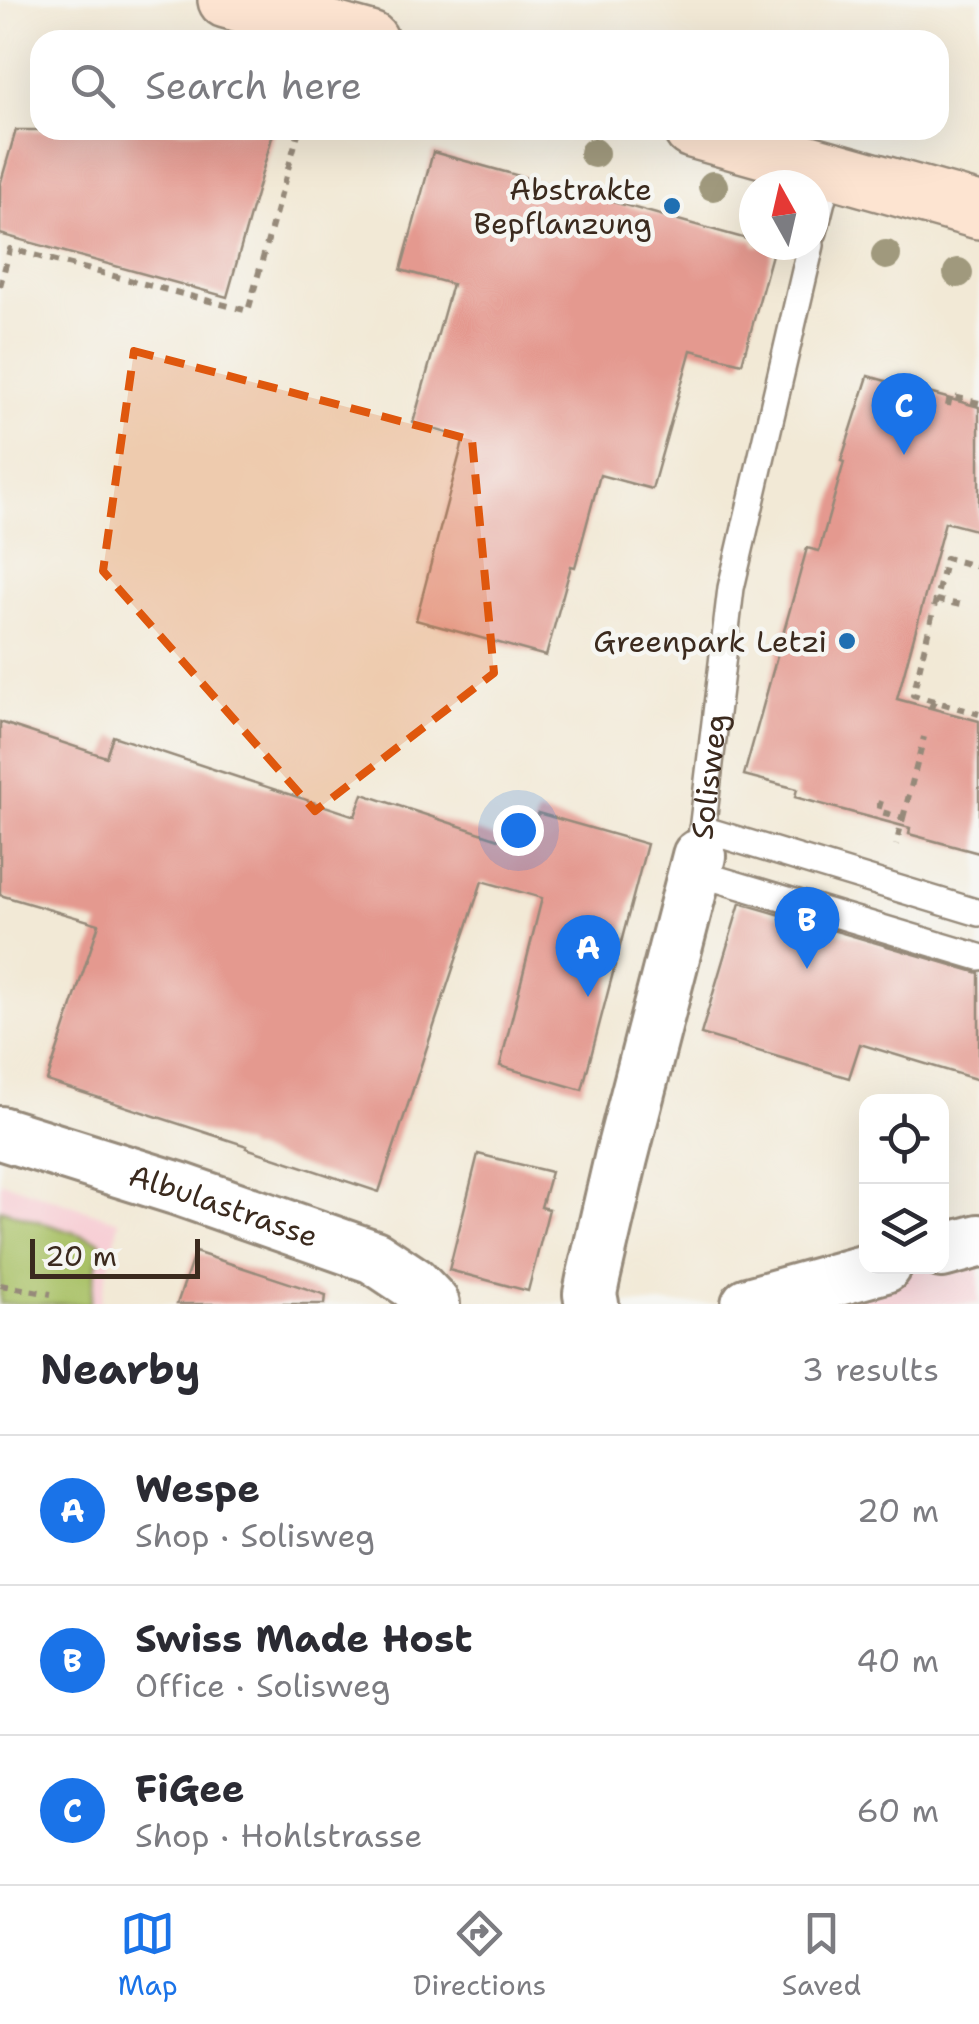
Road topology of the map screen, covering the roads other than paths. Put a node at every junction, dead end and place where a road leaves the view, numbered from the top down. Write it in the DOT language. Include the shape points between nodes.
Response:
graph roads {
  1 [pos="226,0"];
  2 [pos="334,30"];
  3 [pos="728,140"];
  4 [pos="830,168"];
  5 [pos="829,172"];
  6 [pos="979,211"];
  7 [pos="808,260"];
  8 [pos="698,852"];
  9 [pos="979,913"];
  10 [pos="979,957"];
  11 [pos="0,1133"];
  12 [pos="979,1241"];
  13 [pos="949,1249"];
  14 [pos="859,1273"];
  15 [pos="432,1304"];
  16 [pos="592,1304"];
  17 [pos="748,1304"];
  1 -- 2 [label="street"];
  3 -- 4 [label="street"];
  4 -- 5 [label="lane"];
  4 -- 6 [label="street"];
  7 -- 8 [label="lane, Solisweg" via="731,588"];
  8 -- 9 [label="lane" via="886,885"];
  8 -- 10 [label="lane"];
  8 -- 16 [label="street, Solisweg" via="621,1158"];
  11 -- 15 [label="street, Albulastrasse" via="374,1257"];
  12 -- 13 [label="street"];
  14 -- 17 [label="street"];
}
